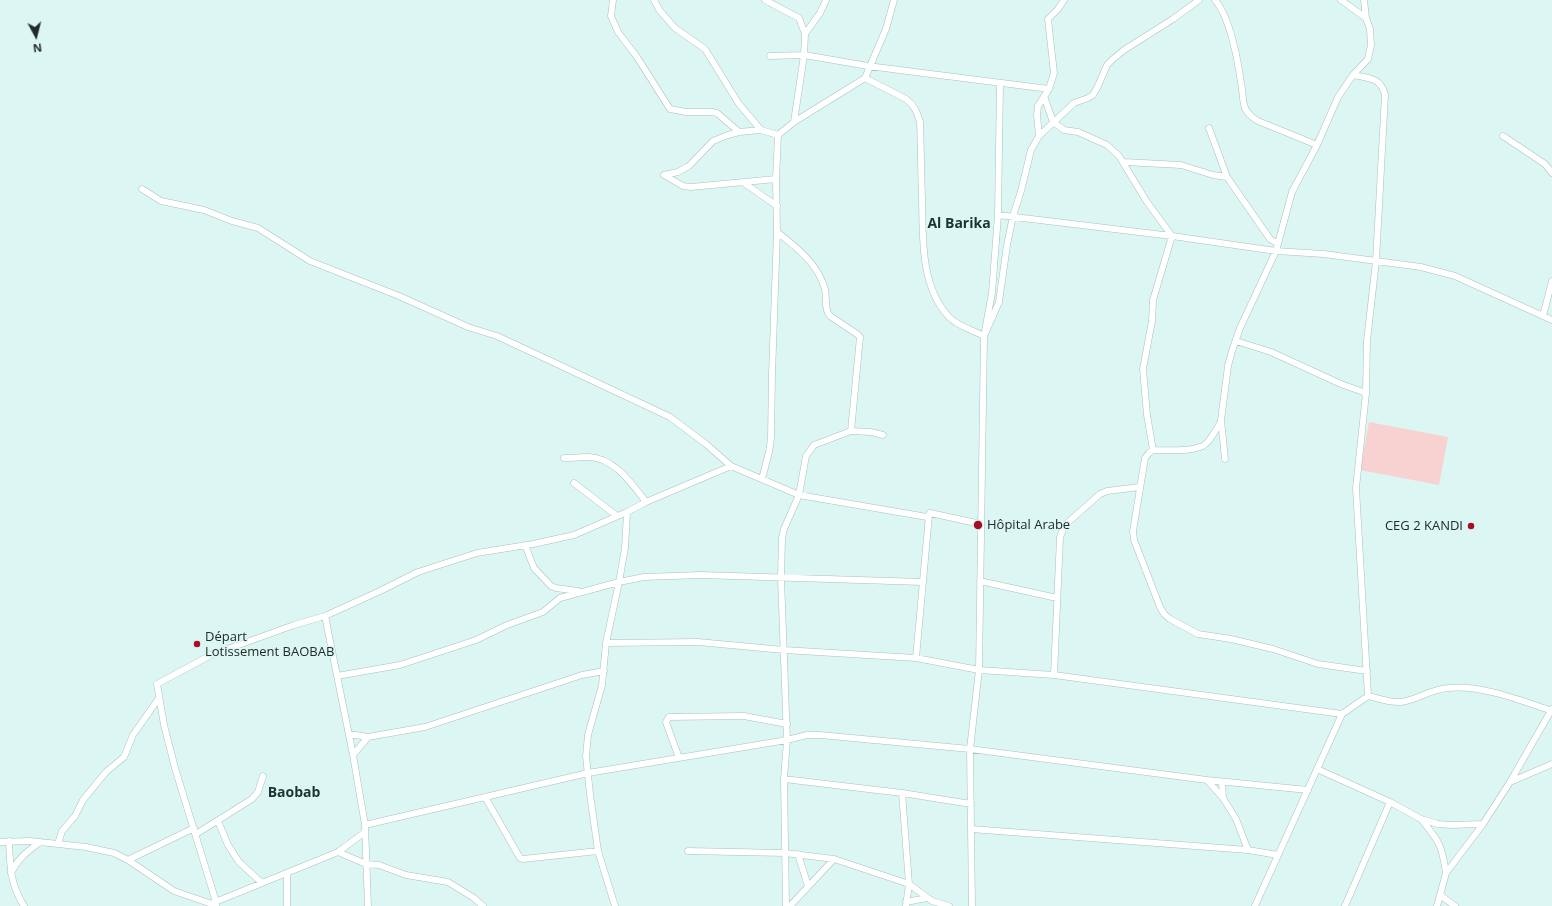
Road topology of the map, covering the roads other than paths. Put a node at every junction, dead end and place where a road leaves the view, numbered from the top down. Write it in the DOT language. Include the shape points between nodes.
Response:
graph roads {
  1 [pos="613,0"];
  2 [pos="654,0"];
  3 [pos="765,0"];
  4 [pos="826,0"];
  5 [pos="894,0"];
  6 [pos="1064,0"];
  7 [pos="1199,0"];
  8 [pos="1215,0"];
  9 [pos="1341,0"];
  10 [pos="1364,0"];
  11 [pos="1366,18"];
  12 [pos="805,34"];
  13 [pos="804,55"];
  14 [pos="770,56"];
  15 [pos="868,66"];
  16 [pos="1353,75"];
  17 [pos="864,78"];
  18 [pos="1000,83"];
  19 [pos="1049,89"];
  20 [pos="1044,96"];
  21 [pos="794,122"];
  22 [pos="1054,122"];
  23 [pos="1208,128"];
  24 [pos="760,130"];
  25 [pos="738,132"];
  26 [pos="778,135"];
  27 [pos="1039,136"];
  28 [pos="1503,136"];
  29 [pos="1317,145"];
  30 [pos="1124,162"];
  31 [pos="1552,173"];
  32 [pos="1227,177"];
  33 [pos="776,179"];
  34 [pos="744,183"];
  35 [pos="142,189"];
  36 [pos="777,206"];
  37 [pos="998,215"];
  38 [pos="1013,216"];
  39 [pos="778,232"];
  40 [pos="1172,236"];
  41 [pos="1278,243"];
  42 [pos="1276,251"];
  43 [pos="1376,261"];
  44 [pos="1552,281"];
  45 [pos="1542,316"];
  46 [pos="1552,320"];
  47 [pos="984,336"];
  48 [pos="1236,341"];
  49 [pos="1366,393"];
  50 [pos="1221,420"];
  51 [pos="851,431"];
  52 [pos="883,435"];
  53 [pos="1153,450"];
  54 [pos="564,458"];
  55 [pos="1225,460"];
  56 [pos="731,466"];
  57 [pos="762,479"];
  58 [pos="574,483"];
  59 [pos="1140,487"];
  60 [pos="799,495"];
  61 [pos="646,502"];
  62 [pos="627,512"];
  63 [pos="930,513"];
  64 [pos="617,516"];
  65 [pos="981,524"];
  66 [pos="525,545"];
  67 [pos="781,578"];
  68 [pos="980,581"];
  69 [pos="619,582"];
  70 [pos="923,582"];
  71 [pos="581,592"];
  72 [pos="1057,598"];
  73 [pos="325,616"];
  74 [pos="606,643"];
  75 [pos="784,650"];
  76 [pos="916,658"];
  77 [pos="979,670"];
  78 [pos="1367,671"];
  79 [pos="604,672"];
  80 [pos="1054,675"];
  81 [pos="337,676"];
  82 [pos="1368,696"];
  83 [pos="159,698"];
  84 [pos="1552,711"];
  85 [pos="1342,714"];
  86 [pos="786,724"];
  87 [pos="349,734"];
  88 [pos="368,736"];
  89 [pos="787,740"];
  90 [pos="970,749"];
  91 [pos="353,755"];
  92 [pos="679,758"];
  93 [pos="1552,764"];
  94 [pos="1317,769"];
  95 [pos="588,773"];
  96 [pos="262,776"];
  97 [pos="784,779"];
  98 [pos="1207,780"];
  99 [pos="1222,782"];
  100 [pos="1510,782"];
  101 [pos="1308,790"];
  102 [pos="902,793"];
  103 [pos="485,797"];
  104 [pos="1223,798"];
  105 [pos="1390,802"];
  106 [pos="971,804"];
  107 [pos="1421,819"];
  108 [pos="218,820"];
  109 [pos="1483,824"];
  110 [pos="365,825"];
  111 [pos="971,829"];
  112 [pos="195,831"];
  113 [pos="364,832"];
  114 [pos="9,841"];
  115 [pos="0,842"];
  116 [pos="40,842"];
  117 [pos="58,844"];
  118 [pos="1248,850"];
  119 [pos="598,851"];
  120 [pos="688,851"];
  121 [pos="338,852"];
  122 [pos="785,853"];
  123 [pos="798,854"];
  124 [pos="1278,855"];
  125 [pos="834,859"];
  126 [pos="128,860"];
  127 [pos="366,864"];
  128 [pos="287,873"];
  129 [pos="1446,873"];
  130 [pos="10,875"];
  131 [pos="262,883"];
  132 [pos="909,884"];
  133 [pos="808,886"];
  134 [pos="1440,895"];
  135 [pos="926,898"];
  136 [pos="22,904"];
  137 [pos="213,904"];
  138 [pos="906,904"];
  139 [pos="287,906"];
  140 [pos="368,906"];
  141 [pos="483,906"];
  142 [pos="614,906"];
  143 [pos="786,906"];
  144 [pos="790,906"];
  145 [pos="949,906"];
  146 [pos="972,906"];
  147 [pos="1255,906"];
  148 [pos="1344,906"];
  149 [pos="1437,906"];
  150 [pos="1455,906"];
  1 -- 25 [label="street" via="611,16 618,32 670,109 717,113"];
  2 -- 24 [label="street" via="675,28 705,49 739,104"];
  3 -- 12 [label="street" via="799,18"];
  4 -- 12 [label="street"];
  5 -- 15 [label="street" via="886,29"];
  6 -- 19 [label="street" via="1048,18 1054,73"];
  7 -- 22 [label="street" via="1113,59 1107,65 1093,95 1074,103"];
  8 -- 29 [label="street" via="1220,6 1236,54 1246,109 1258,121"];
  9 -- 11 [label="street"];
  10 -- 11 [label="street"];
  11 -- 16 [label="street" via="1371,45 1368,59"];
  12 -- 13 [label="street"];
  13 -- 14 [label="street"];
  13 -- 15 [label="street"];
  13 -- 21 [label="street"];
  15 -- 17 [label="street"];
  15 -- 18 [label="street"];
  16 -- 29 [label="street" via="1338,98"];
  16 -- 43 [label="street" via="1375,80 1382,85 1386,95"];
  17 -- 21 [label="street"];
  17 -- 47 [label="street" via="906,99 917,112 920,122 923,239 931,286 941,307 950,318"];
  18 -- 19 [label="street"];
  18 -- 37 [label="street"];
  19 -- 20 [label="street"];
  20 -- 22 [label="street"];
  20 -- 27 [label="street" via="1038,106"];
  21 -- 26 [label="street"];
  22 -- 27 [label="street"];
  22 -- 30 [label="street" via="1064,130 1078,132 1107,144"];
  23 -- 32 [label="street"];
  24 -- 25 [label="street"];
  24 -- 26 [label="street"];
  25 -- 34 [label="street" via="713,141 689,166 664,175 683,186 691,187"];
  26 -- 33 [label="street"];
  27 -- 38 [label="street" via="1031,150"];
  28 -- 31 [label="street" via="1545,164"];
  29 -- 41 [label="street" via="1292,192"];
  30 -- 32 [label="street" via="1181,166"];
  30 -- 40 [label="street" via="1147,202"];
  32 -- 41 [label="street" via="1270,239"];
  33 -- 34 [label="street"];
  33 -- 36 [label="street"];
  34 -- 36 [label="street"];
  35 -- 56 [label="street" via="161,201 204,210 258,228 310,261 399,296 468,327 497,336 577,373 670,417"];
  36 -- 39 [label="street"];
  37 -- 38 [label="street"];
  37 -- 47 [label="street" via="992,293"];
  38 -- 40 [label="street"];
  38 -- 47 [label="street" via="999,302"];
  39 -- 51 [label="street" via="799,249 817,270 826,294 826,312 860,337"];
  39 -- 57 [label="street" via="772,438"];
  40 -- 42 [label="street"];
  40 -- 53 [label="street" via="1152,300 1152,321 1143,369"];
  41 -- 42 [label="street"];
  42 -- 43 [label="street"];
  42 -- 48 [label="street"];
  43 -- 45 [label="street" via="1421,267 1454,276"];
  43 -- 49 [label="street" via="1366,341"];
  44 -- 45 [label="street"];
  45 -- 46 [label="street"];
  47 -- 65 [label="street"];
  48 -- 49 [label="street" via="1271,352"];
  48 -- 50 [label="street" via="1228,366"];
  49 -- 78 [label="street" via="1356,488"];
  50 -- 53 [label="street" via="1204,445 1193,449"];
  50 -- 55 [label="street"];
  51 -- 52 [label="street"];
  51 -- 60 [label="street" via="814,445 806,456"];
  53 -- 59 [label="street" via="1145,458"];
  54 -- 61 [label="street" via="602,459 622,472"];
  56 -- 57 [label="street"];
  56 -- 61 [label="street"];
  57 -- 60 [label="street"];
  58 -- 64 [label="street"];
  59 -- 72 [label="street" via="1100,494 1065,525 1060,537"];
  59 -- 78 [label="street" via="1133,531 1134,540 1160,607 1170,619 1198,634 1273,649 1318,664"];
  60 -- 63 [label="street" via="927,517"];
  60 -- 67 [label="street" via="783,533"];
  61 -- 62 [label="street"];
  62 -- 64 [label="street"];
  62 -- 69 [label="street" via="625,548"];
  63 -- 65 [label="street"];
  63 -- 70 [label="street"];
  64 -- 66 [label="street" via="574,535"];
  65 -- 68 [label="street"];
  66 -- 71 [label="street" via="534,568 551,586"];
  66 -- 73 [label="street" via="477,553 424,569"];
  67 -- 69 [label="street" via="672,575"];
  67 -- 70 [label="street"];
  67 -- 75 [label="street"];
  68 -- 72 [label="street"];
  68 -- 77 [label="street"];
  69 -- 71 [label="street"];
  69 -- 74 [label="street"];
  70 -- 76 [label="street"];
  71 -- 81 [label="street" via="560,598 543,612 476,640 400,664"];
  72 -- 80 [label="street"];
  73 -- 81 [label="street"];
  73 -- 83 [label="street" via="210,655 157,684"];
  74 -- 75 [label="street" via="698,642"];
  74 -- 79 [label="street"];
  75 -- 76 [label="street"];
  75 -- 86 [label="street"];
  76 -- 77 [label="street"];
  77 -- 80 [label="street"];
  77 -- 90 [label="street"];
  78 -- 82 [label="street"];
  79 -- 88 [label="street" via="572,678 424,727"];
  79 -- 95 [label="street" via="588,735"];
  80 -- 85 [label="street"];
  81 -- 87 [label="street"];
  82 -- 84 [label="street" via="1401,702 1436,690 1468,688 1492,692"];
  82 -- 85 [label="street"];
  83 -- 112 [label="street" via="174,768"];
  83 -- 117 [label="street" via="133,735 124,757 106,772 83,800 75,816 62,831"];
  84 -- 100 [label="street"];
  85 -- 94 [label="street"];
  86 -- 89 [label="street"];
  86 -- 92 [label="street" via="744,716 669,718 666,722"];
  87 -- 88 [label="street"];
  87 -- 91 [label="street"];
  88 -- 91 [label="street"];
  89 -- 90 [label="street" via="820,735"];
  89 -- 92 [label="street"];
  89 -- 97 [label="street"];
  90 -- 98 [label="street"];
  90 -- 106 [label="street"];
  91 -- 110 [label="street"];
  92 -- 95 [label="street"];
  93 -- 100 [label="street"];
  94 -- 101 [label="street"];
  94 -- 105 [label="street"];
  95 -- 103 [label="street"];
  95 -- 119 [label="street"];
  96 -- 108 [label="street" via="258,792 252,799"];
  97 -- 102 [label="street"];
  97 -- 122 [label="street"];
  98 -- 99 [label="street"];
  98 -- 104 [label="street"];
  99 -- 101 [label="street"];
  99 -- 104 [label="street"];
  100 -- 109 [label="street"];
  101 -- 124 [label="street"];
  102 -- 106 [label="street"];
  102 -- 132 [label="street"];
  103 -- 110 [label="street"];
  103 -- 119 [label="street" via="520,858"];
  104 -- 118 [label="street" via="1236,819"];
  105 -- 107 [label="street"];
  105 -- 148 [label="street"];
  106 -- 111 [label="street"];
  107 -- 109 [label="street" via="1438,824"];
  107 -- 129 [label="street" via="1440,845"];
  108 -- 112 [label="street"];
  108 -- 131 [label="street" via="239,862"];
  109 -- 129 [label="street"];
  110 -- 113 [label="street"];
  111 -- 118 [label="street"];
  111 -- 146 [label="street"];
  112 -- 126 [label="street"];
  112 -- 137 [label="street"];
  113 -- 121 [label="street"];
  113 -- 127 [label="street"];
  114 -- 115 [label="street"];
  114 -- 116 [label="street"];
  114 -- 130 [label="street"];
  116 -- 117 [label="street"];
  116 -- 130 [label="street" via="26,852"];
  117 -- 126 [label="street" via="114,853"];
  118 -- 124 [label="street"];
  119 -- 142 [label="street"];
  120 -- 122 [label="street"];
  121 -- 127 [label="street"];
  121 -- 128 [label="street"];
  122 -- 123 [label="street"];
  122 -- 143 [label="street"];
  123 -- 125 [label="street"];
  123 -- 133 [label="street"];
  124 -- 147 [label="street"];
  125 -- 132 [label="street"];
  125 -- 133 [label="street"];
  126 -- 137 [label="street" via="174,891"];
  127 -- 140 [label="street"];
  127 -- 141 [label="street" via="379,865 406,875 448,882"];
  128 -- 131 [label="street"];
  128 -- 139 [label="street"];
  129 -- 134 [label="street"];
  130 -- 136 [label="street"];
  131 -- 137 [label="street"];
  132 -- 135 [label="street"];
  132 -- 138 [label="street"];
  133 -- 144 [label="street"];
  134 -- 149 [label="street"];
  134 -- 150 [label="street"];
  135 -- 138 [label="street"];
  135 -- 145 [label="street"];
}
